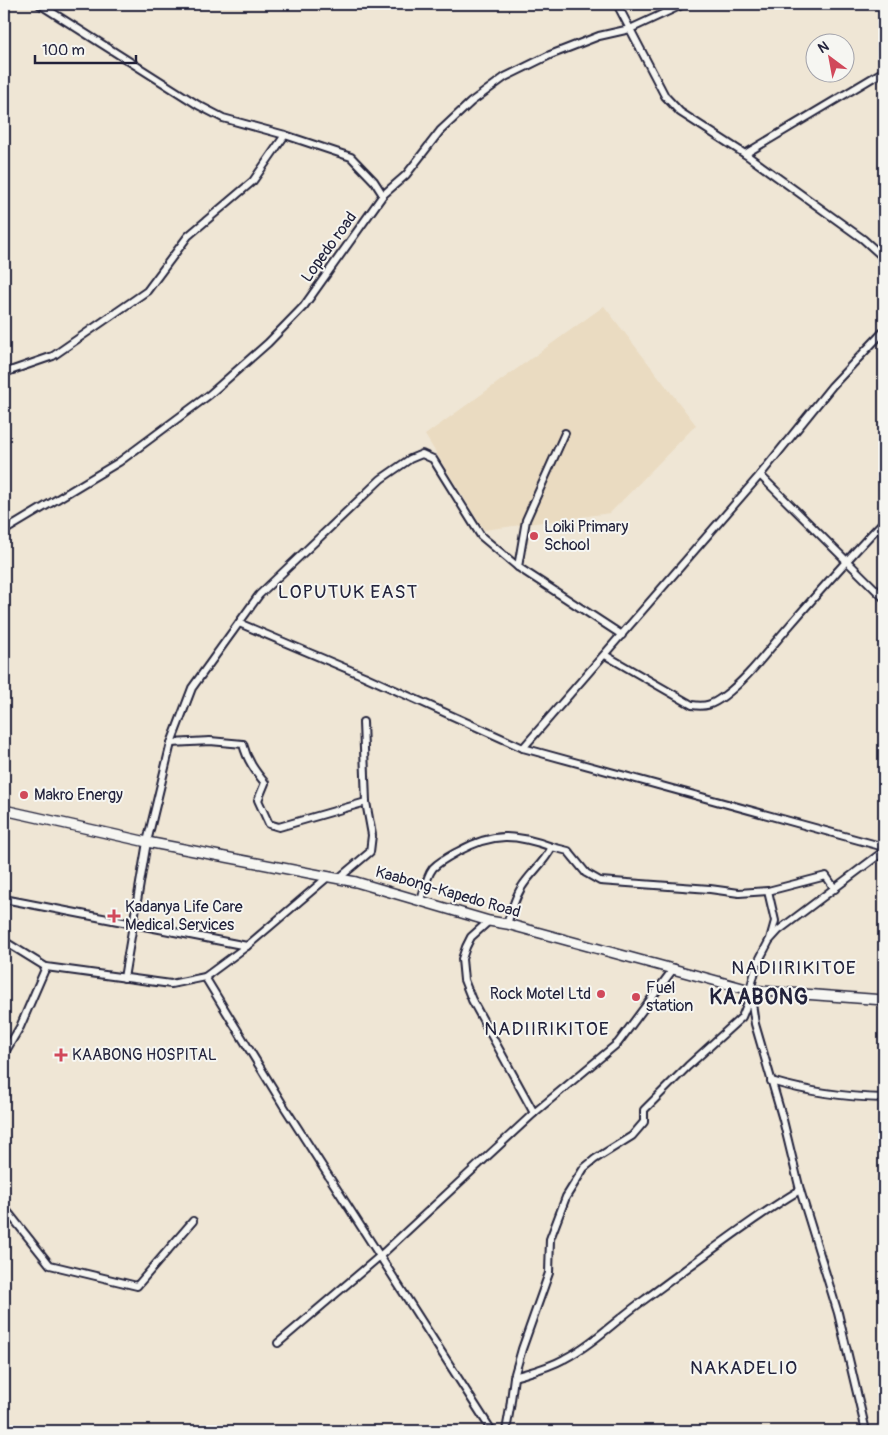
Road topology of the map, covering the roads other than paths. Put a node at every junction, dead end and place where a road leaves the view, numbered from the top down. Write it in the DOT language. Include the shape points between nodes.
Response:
graph roads {
  1 [pos="39,4"];
  2 [pos="618,4"];
  3 [pos="684,4"];
  4 [pos="630,29"];
  5 [pos="884,71"];
  6 [pos="285,135"];
  7 [pos="745,154"];
  8 [pos="383,196"];
  9 [pos="884,258"];
  10 [pos="884,332"];
  11 [pos="4,373"];
  12 [pos="565,433"];
  13 [pos="760,475"];
  14 [pos="884,521"];
  15 [pos="4,531"];
  16 [pos="846,561"];
  17 [pos="518,567"];
  18 [pos="884,598"];
  19 [pos="239,623"];
  20 [pos="622,635"];
  21 [pos="605,655"];
  22 [pos="363,722"];
  23 [pos="171,743"];
  24 [pos="523,748"];
  25 [pos="366,802"];
  26 [pos="4,810"];
  27 [pos="147,842"];
  28 [pos="552,847"];
  29 [pos="884,849"];
  30 [pos="329,876"];
  31 [pos="339,878"];
  32 [pos="835,889"];
  33 [pos="768,891"];
  34 [pos="4,899"];
  35 [pos="421,901"];
  36 [pos="489,921"];
  37 [pos="507,924"];
  38 [pos="133,925"];
  39 [pos="4,941"];
  40 [pos="769,942"];
  41 [pos="247,946"];
  42 [pos="46,967"];
  43 [pos="674,968"];
  44 [pos="124,978"];
  45 [pos="205,978"];
  46 [pos="750,993"];
  47 [pos="884,1000"];
  48 [pos="4,1054"];
  49 [pos="771,1081"];
  50 [pos="884,1098"];
  51 [pos="534,1113"];
  52 [pos="800,1190"];
  53 [pos="4,1207"];
  54 [pos="194,1221"];
  55 [pos="380,1256"];
  56 [pos="278,1343"];
  57 [pos="514,1377"];
  58 [pos="492,1431"];
  59 [pos="506,1431"];
  60 [pos="866,1431"];
  1 -- 6 [label="street" via="198,105 223,118"];
  2 -- 4 [label="street"];
  3 -- 4 [label="street, Lopedo road"];
  4 -- 7 [label="street" via="665,96 680,112"];
  4 -- 8 [label="street, Lopedo road" via="599,36 505,77 440,131 406,175"];
  5 -- 7 [label="street"];
  6 -- 8 [label="street" via="351,157 374,181"];
  6 -- 11 [label="street" via="253,181 188,236 147,291 53,356"];
  7 -- 9 [label="street" via="863,239"];
  8 -- 15 [label="street, Lopedo road" via="304,306 209,396 119,462"];
  10 -- 13 [label="street" via="832,386"];
  12 -- 17 [label="street" via="526,520"];
  13 -- 16 [label="street"];
  13 -- 20 [label="street"];
  14 -- 16 [label="street"];
  16 -- 18 [label="street"];
  16 -- 21 [label="street" via="744,678 724,696 704,707 692,705"];
  17 -- 19 [label="street" via="481,536 433,459 422,454 381,479 259,595"];
  17 -- 20 [label="street"];
  19 -- 23 [label="street" via="192,688"];
  19 -- 24 [label="street"];
  20 -- 21 [label="street"];
  21 -- 24 [label="street"];
  22 -- 25 [label="street"];
  23 -- 25 [label="street" via="210,741 243,744 246,757 265,783 258,800 268,824 280,827"];
  23 -- 27 [label="street"];
  24 -- 29 [label="street"];
  25 -- 31 [label="street" via="372,835 370,852"];
  26 -- 27 [label="main road, Kaabong-Kapedo Road"];
  27 -- 30 [label="main road, Kaabong-Kapedo Road"];
  27 -- 38 [label="street"];
  28 -- 33 [label="street" via="568,851 586,873 600,880 739,893"];
  28 -- 35 [label="street" via="506,836 477,841 433,869"];
  28 -- 37 [label="street" via="525,882"];
  29 -- 32 [label="street"];
  30 -- 31 [label="main road, Kaabong-Kapedo Road"];
  30 -- 41 [label="street"];
  31 -- 35 [label="main road, Kaabong-Kapedo Road"];
  32 -- 33 [label="street" via="826,876"];
  32 -- 40 [label="street" via="779,930"];
  33 -- 40 [label="street" via="775,921"];
  34 -- 38 [label="street"];
  35 -- 36 [label="main road, Kaabong-Kapedo Road"];
  36 -- 37 [label="main road, Kaabong-Kapedo Road"];
  36 -- 51 [label="street" via="466,946 462,959 464,980"];
  37 -- 43 [label="main road, Kaabong-Kapedo Road"];
  38 -- 41 [label="street"];
  38 -- 44 [label="street"];
  39 -- 42 [label="street"];
  40 -- 46 [label="street" via="757,964"];
  41 -- 45 [label="street"];
  42 -- 44 [label="street"];
  42 -- 48 [label="street" via="20,1027"];
  43 -- 46 [label="main road, Kaabong-Kapedo Road"];
  43 -- 51 [label="street" via="618,1043"];
  44 -- 45 [label="street" via="171,984"];
  45 -- 55 [label="street"];
  46 -- 47 [label="main road, Kaabong-Kapedo Road"];
  46 -- 49 [label="street"];
  46 -- 57 [label="street" via="742,1017 644,1110 644,1122 632,1136 584,1168 575,1181 550,1239 549,1273"];
  49 -- 50 [label="street" via="826,1094"];
  49 -- 52 [label="street"];
  51 -- 55 [label="street"];
  52 -- 57 [label="street" via="736,1232 564,1360"];
  52 -- 60 [label="street" via="838,1314"];
  53 -- 54 [label="street" via="50,1265 137,1286"];
  55 -- 56 [label="street"];
  55 -- 58 [label="street"];
  57 -- 59 [label="street"];
}
